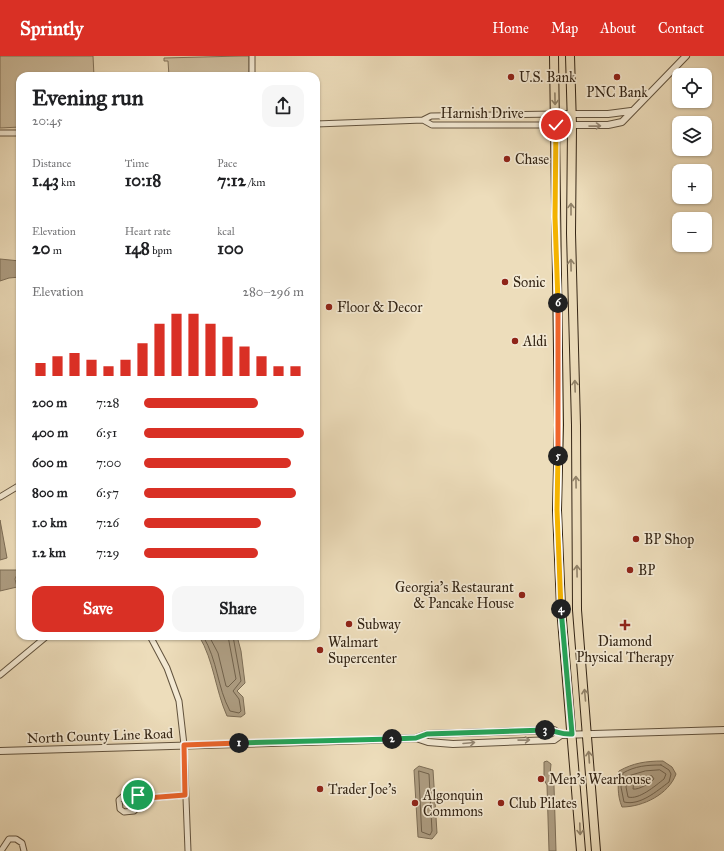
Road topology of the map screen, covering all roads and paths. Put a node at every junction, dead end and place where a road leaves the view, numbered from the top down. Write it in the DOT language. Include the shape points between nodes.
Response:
graph roads {
  1 [pos="252,56"];
  2 [pos="554,56"];
  3 [pos="570,56"];
  4 [pos="686,56"];
  5 [pos="252,72"];
  6 [pos="631,111"];
  7 [pos="572,113"];
  8 [pos="556,114"];
  9 [pos="423,120"];
  10 [pos="320,124"];
  11 [pos="556,125"];
  12 [pos="572,126"];
  13 [pos="0,133"];
  14 [pos="16,133"];
  15 [pos="16,487"];
  16 [pos="0,497"];
  17 [pos="42,640"];
  18 [pos="152,640"];
  19 [pos="0,675"];
  20 [pos="724,730"];
  21 [pos="572,734"];
  22 [pos="587,734"];
  23 [pos="561,735"];
  24 [pos="416,738"];
  25 [pos="184,745"];
  26 [pos="0,751"];
  27 [pos="185,795"];
  28 [pos="147,798"];
  29 [pos="1,851"];
  30 [pos="24,851"];
  31 [pos="188,851"];
  32 [pos="581,851"];
  33 [pos="596,851"];
  1 -- 5 [label="street"];
  2 -- 8 [label="main road, one-way"];
  3 -- 7 [label="main road"];
  4 -- 6 [label="street, Harnish Drive"];
  6 -- 7 [label="street, Harnish Drive" via="608,114"];
  12 -- 6 [label="street, Harnish Drive, one-way" via="616,124 622,122"];
  7 -- 8 [label="street, Harnish Drive"];
  7 -- 12 [label="main road"];
  8 -- 9 [label="street, Harnish Drive" via="432,116"];
  8 -- 11 [label="main road"];
  9 -- 10 [label="street, Harnish Drive"];
  9 -- 11 [label="street, Harnish Drive" via="432,124"];
  11 -- 12 [label="street, Harnish Drive"];
  11 -- 21 [label="main road" via="559,425 557,510 561,608"];
  22 -- 12 [label="main road, one-way" via="577,610 571,233"];
  13 -- 14 [label="street"];
  15 -- 16 [label="street"];
  17 -- 19 [label="street"];
  18 -- 25 [label="street" via="167,668 179,701"];
  20 -- 22 [label="street, North County Line Road"];
  21 -- 22 [label="street, North County Line Road"];
  21 -- 23 [label="street, North County Line Road"];
  21 -- 32 [label="main road, one-way"];
  33 -- 22 [label="main road, one-way"];
  23 -- 24 [label="street, North County Line Road" via="554,730 427,734"];
  24 -- 23 [label="street, North County Line Road, one-way" via="428,742 453,744 554,740"];
  24 -- 25 [label="street, North County Line Road"];
  25 -- 26 [label="street, North County Line Road"];
  25 -- 27 [label="street"];
  27 -- 28 [label="street"];
  27 -- 31 [label="street"];
  28 -- 28 [label="street" via="126,794 119,800 120,809 124,812 134,811"];
  29 -- 30 [label="street" via="9,839 16,839 22,843"];
}
